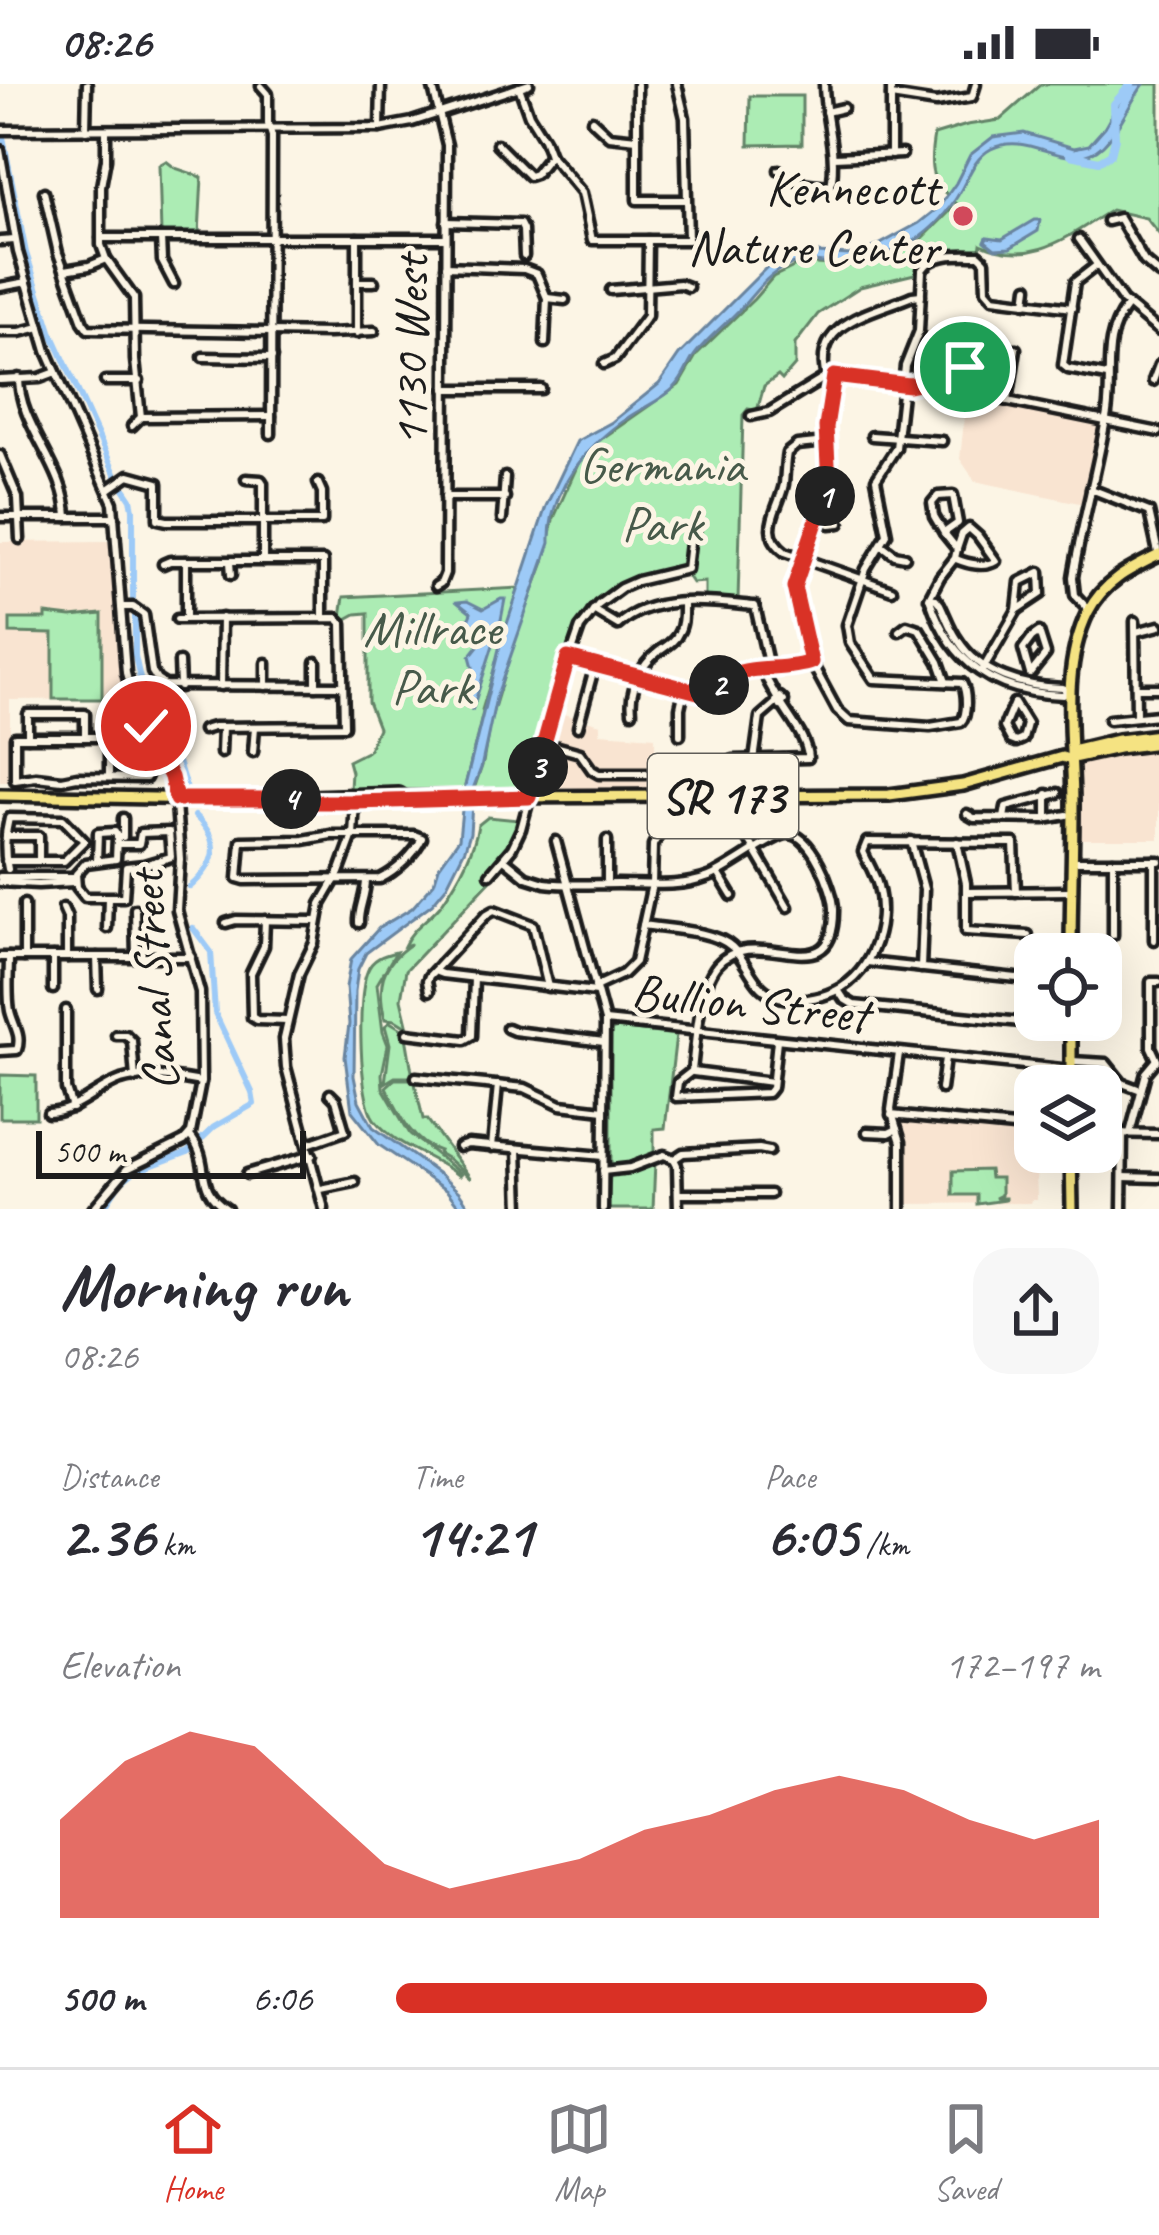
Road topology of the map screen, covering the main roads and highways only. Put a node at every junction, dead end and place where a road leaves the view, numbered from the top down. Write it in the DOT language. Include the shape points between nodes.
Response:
graph roads {
  1 [pos="1159,556"];
  2 [pos="1159,739"];
  3 [pos="1069,754"];
  4 [pos="0,795"];
  5 [pos="1070,845"];
  6 [pos="1071,933"];
  7 [pos="1072,1173"];
  8 [pos="1072,1209"];
  1 -- 3 [label="main road" via="1115,579 1089,610 1069,691"];
  2 -- 3 [label="main road, SR 173"];
  3 -- 4 [label="main road, SR 173" via="982,781 844,796"];
  3 -- 5 [label="main road"];
  3 -- 5 [label="main road"];
  5 -- 6 [label="main road"];
  7 -- 8 [label="main road"];
}
